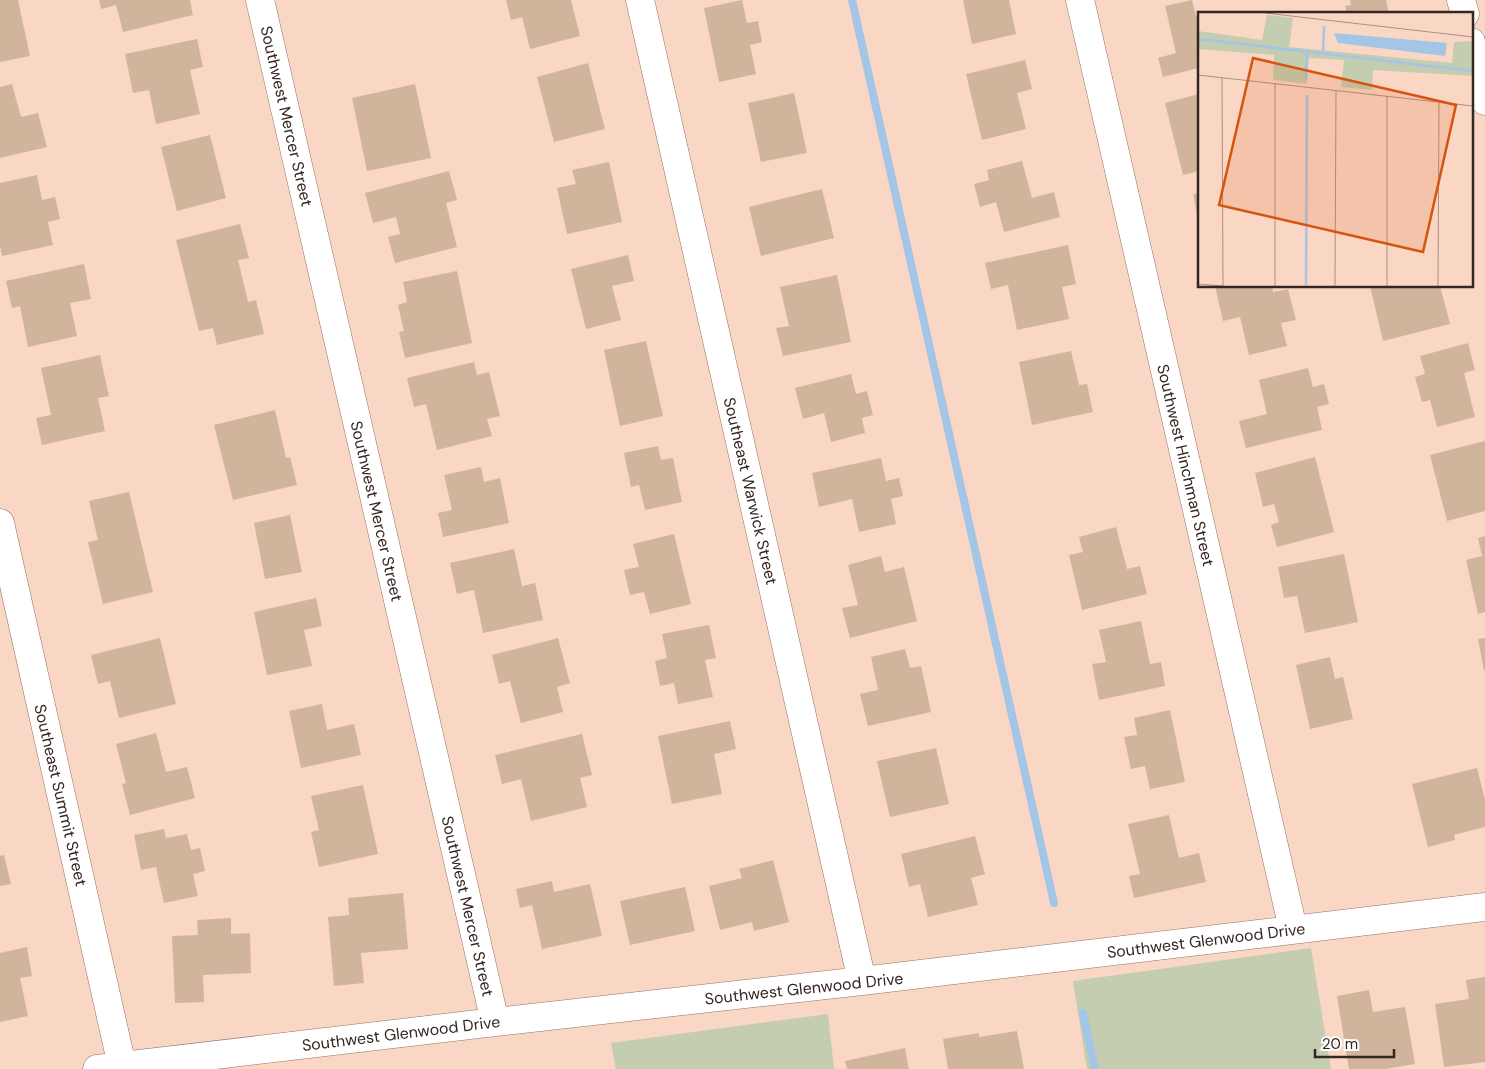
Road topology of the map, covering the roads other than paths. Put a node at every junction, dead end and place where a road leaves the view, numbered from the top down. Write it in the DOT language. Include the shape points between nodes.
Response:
graph roads {
  1 [pos="260,0"];
  2 [pos="640,0"];
  3 [pos="1080,0"];
  4 [pos="1472,46"];
  5 [pos="1485,101"];
  6 [pos="0,523"];
  7 [pos="1485,907"];
  8 [pos="1293,929"];
  9 [pos="862,982"];
  10 [pos="495,1022"];
  11 [pos="110,1068"];
  1 -- 10 [label="street, Southwest Mercer Street"];
  2 -- 9 [label="street, Southeast Warwick Street"];
  3 -- 8 [label="street, Southwest Hinchman Street"];
  4 -- 5 [label="street"];
  6 -- 11 [label="street, Southeast Summit Street"];
  7 -- 8 [label="street, Southwest Glenwood Drive"];
  8 -- 9 [label="street, Southwest Glenwood Drive"];
  9 -- 10 [label="street, Southwest Glenwood Drive"];
  10 -- 11 [label="street, Southwest Glenwood Drive"];
}
